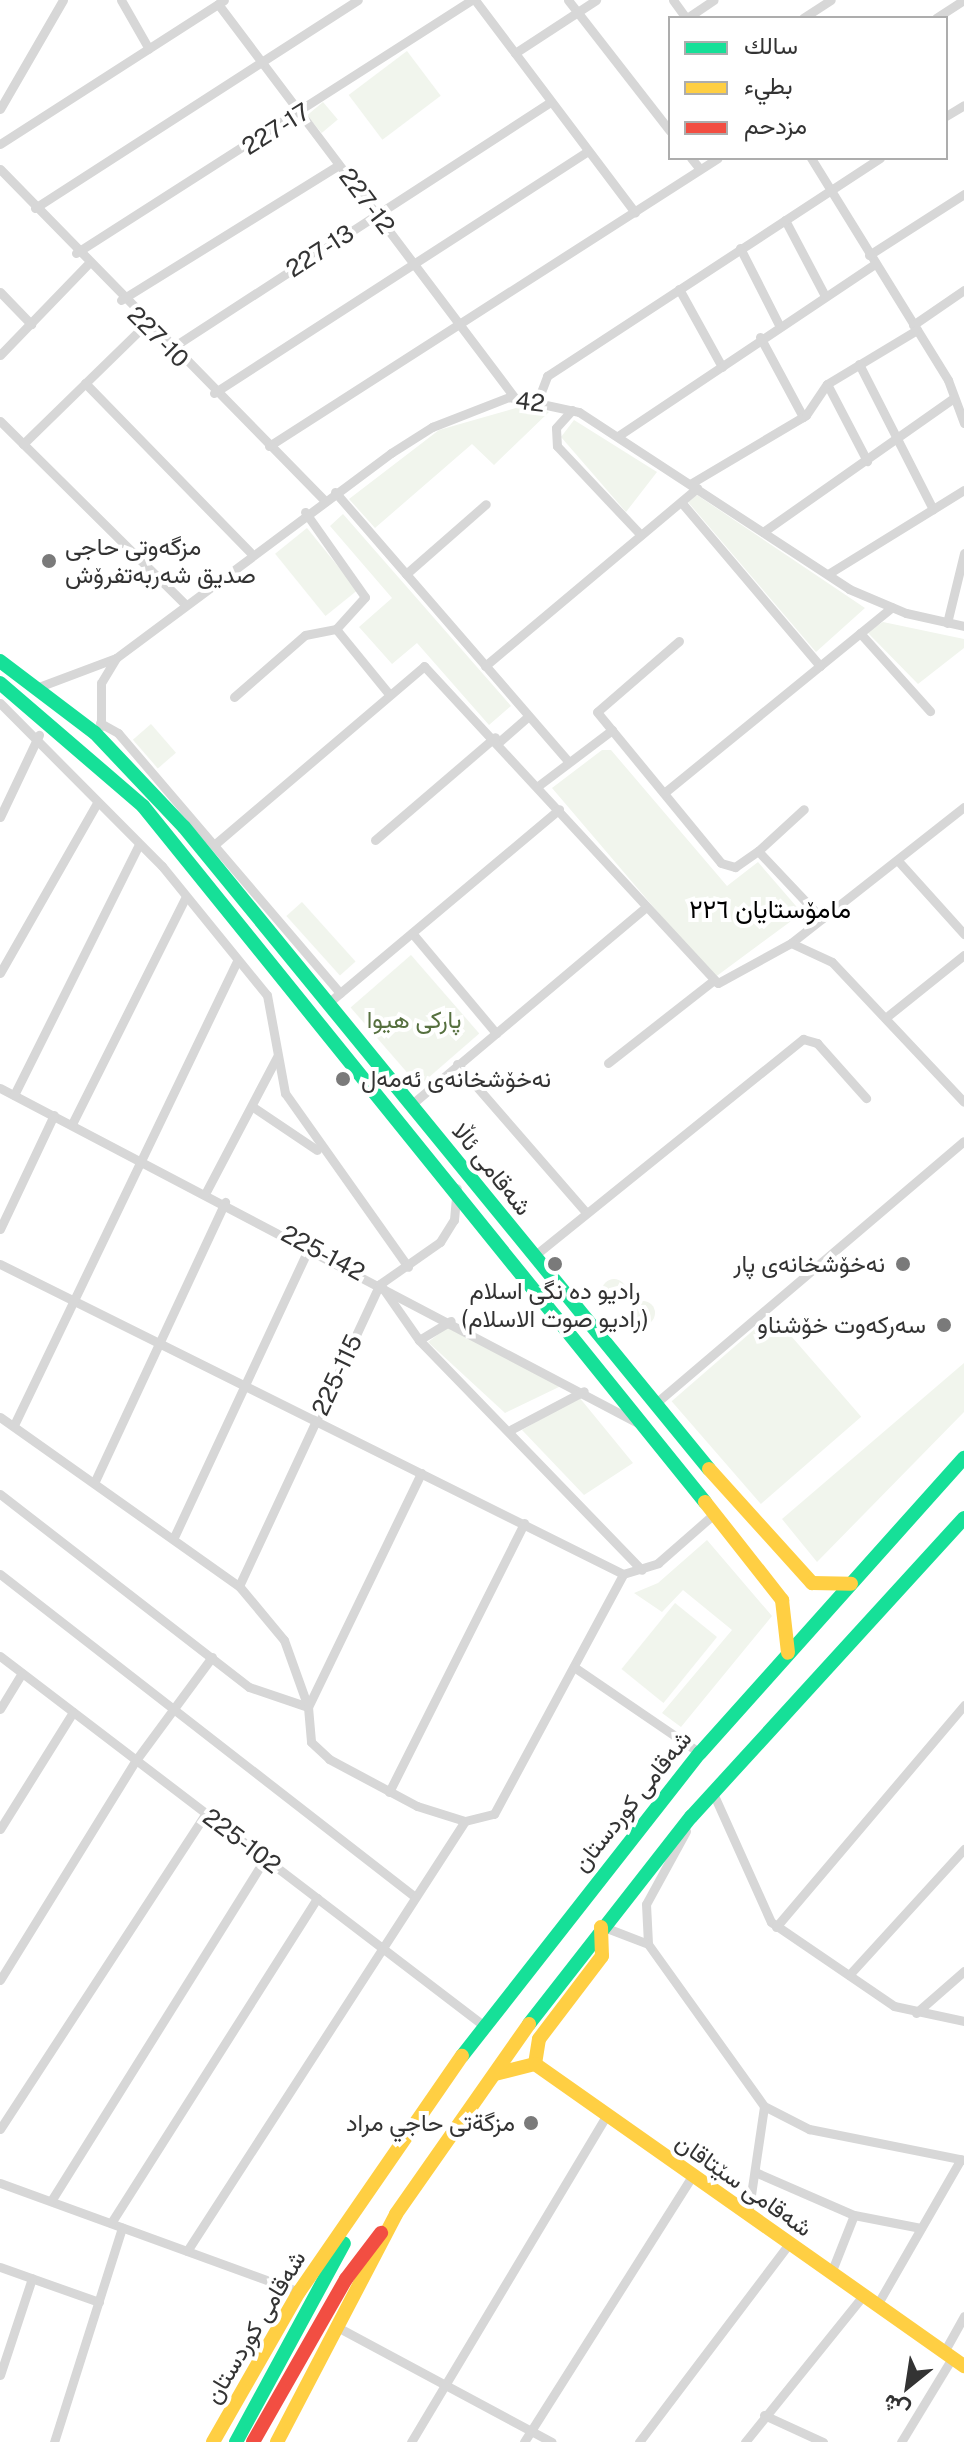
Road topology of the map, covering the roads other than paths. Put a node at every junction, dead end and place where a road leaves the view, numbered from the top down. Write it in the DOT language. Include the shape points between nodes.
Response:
graph roads {
  1 [pos="63,0"];
  2 [pos="121,0"];
  3 [pos="358,0"];
  4 [pos="474,0"];
  5 [pos="568,0"];
  6 [pos="596,0"];
  7 [pos="673,0"];
  8 [pos="714,0"];
  9 [pos="831,0"];
  10 [pos="964,0"];
  11 [pos="221,2"];
  12 [pos="577,12"];
  13 [pos="685,16"];
  14 [pos="690,16"];
  15 [pos="806,16"];
  16 [pos="939,16"];
  17 [pos="149,49"];
  18 [pos="515,53"];
  19 [pos="261,63"];
  20 [pos="551,102"];
  21 [pos="0,109"];
  22 [pos="301,114"];
  23 [pos="668,128"];
  24 [pos="0,144"];
  25 [pos="588,151"];
  26 [pos="693,160"];
  27 [pos="715,160"];
  28 [pos="812,160"];
  29 [pos="877,160"];
  30 [pos="339,165"];
  31 [pos="0,169"];
  32 [pos="700,169"];
  33 [pos="831,192"];
  34 [pos="964,194"];
  35 [pos="35,208"];
  36 [pos="635,212"];
  37 [pos="377,214"];
  38 [pos="785,220"];
  39 [pos="740,248"];
  40 [pos="76,253"];
  41 [pos="872,260"];
  42 [pos="87,265"];
  43 [pos="415,265"];
  44 [pos="679,289"];
  45 [pos="964,290"];
  46 [pos="0,292"];
  47 [pos="825,296"];
  48 [pos="121,300"];
  49 [pos="460,323"];
  50 [pos="31,324"];
  51 [pos="146,324"];
  52 [pos="779,325"];
  53 [pos="915,328"];
  54 [pos="760,337"];
  55 [pos="170,349"];
  56 [pos="0,355"];
  57 [pos="859,364"];
  58 [pos="722,367"];
  59 [pos="85,383"];
  60 [pos="827,384"];
  61 [pos="214,393"];
  62 [pos="954,398"];
  63 [pos="516,400"];
  64 [pos="538,400"];
  65 [pos="962,409"];
  66 [pos="572,410"];
  67 [pos="803,417"];
  68 [pos="0,421"];
  69 [pos="964,423"];
  70 [pos="895,434"];
  71 [pos="618,436"];
  72 [pos="23,444"];
  73 [pos="269,446"];
  74 [pos="867,461"];
  75 [pos="694,486"];
  76 [pos="964,490"];
  77 [pos="335,492"];
  78 [pos="323,499"];
  79 [pos="681,502"];
  80 [pos="486,504"];
  81 [pos="933,509"];
  82 [pos="305,512"];
  83 [pos="763,532"];
  84 [pos="641,535"];
  85 [pos="250,552"];
  86 [pos="964,553"];
  87 [pos="406,574"];
  88 [pos="828,574"];
  89 [pos="961,574"];
  90 [pos="184,603"];
  91 [pos="892,607"];
  92 [pos="947,623"];
  93 [pos="964,626"];
  94 [pos="336,629"];
  95 [pos="860,633"];
  96 [pos="679,641"];
  97 [pos="116,658"];
  98 [pos="0,661"];
  99 [pos="485,666"];
  100 [pos="820,666"];
  101 [pos="0,683"];
  102 [pos="36,688"];
  103 [pos="389,694"];
  104 [pos="234,697"];
  105 [pos="0,703"];
  106 [pos="930,711"];
  107 [pos="528,717"];
  108 [pos="100,723"];
  109 [pos="612,730"];
  110 [pos="39,735"];
  111 [pos="498,739"];
  112 [pos="106,744"];
  113 [pos="568,761"];
  114 [pos="538,786"];
  115 [pos="664,793"];
  116 [pos="97,803"];
  117 [pos="964,807"];
  118 [pos="559,809"];
  119 [pos="804,809"];
  120 [pos="0,817"];
  121 [pos="375,840"];
  122 [pos="139,844"];
  123 [pos="214,845"];
  124 [pos="755,851"];
  125 [pos="900,863"];
  126 [pos="185,898"];
  127 [pos="645,908"];
  128 [pos="822,919"];
  129 [pos="412,933"];
  130 [pos="964,934"];
  131 [pos="791,943"];
  132 [pos="964,955"];
  133 [pos="237,961"];
  134 [pos="0,973"];
  135 [pos="719,981"];
  136 [pos="340,993"];
  137 [pos="327,1004"];
  138 [pos="889,1015"];
  139 [pos="496,1033"];
  140 [pos="278,1055"];
  141 [pos="608,1063"];
  142 [pos="457,1064"];
  143 [pos="396,1084"];
  144 [pos="0,1088"];
  145 [pos="14,1095"];
  146 [pos="382,1097"];
  147 [pos="866,1098"];
  148 [pos="964,1102"];
  149 [pos="412,1104"];
  150 [pos="253,1107"];
  151 [pos="54,1115"];
  152 [pos="72,1124"];
  153 [pos="964,1141"];
  154 [pos="137,1157"];
  155 [pos="327,1157"];
  156 [pos="457,1188"];
  157 [pos="206,1192"];
  158 [pos="225,1202"];
  159 [pos="584,1210"];
  160 [pos="0,1229"];
  161 [pos="310,1245"];
  162 [pos="534,1256"];
  163 [pos="0,1264"];
  164 [pos="408,1267"];
  165 [pos="553,1279"];
  166 [pos="380,1284"];
  167 [pos="536,1291"];
  168 [pos="71,1300"];
  169 [pos="451,1321"];
  170 [pos="419,1340"];
  171 [pos="159,1344"];
  172 [pos="244,1386"];
  173 [pos="584,1391"];
  174 [pos="656,1403"];
  175 [pos="0,1417"];
  176 [pos="316,1422"];
  177 [pos="14,1425"];
  178 [pos="642,1425"];
  179 [pos="512,1429"];
  180 [pos="964,1458"];
  181 [pos="421,1473"];
  182 [pos="95,1481"];
  183 [pos="0,1494"];
  184 [pos="714,1514"];
  185 [pos="964,1518"];
  186 [pos="524,1523"];
  187 [pos="175,1535"];
  188 [pos="642,1570"];
  189 [pos="0,1574"];
  190 [pos="623,1574"];
  191 [pos="851,1584"];
  192 [pos="239,1586"];
  193 [pos="788,1654"];
  194 [pos="0,1656"];
  195 [pos="212,1657"];
  196 [pos="574,1667"];
  197 [pos="22,1673"];
  198 [pos="964,1705"];
  199 [pos="308,1707"];
  200 [pos="174,1708"];
  201 [pos="0,1709"];
  202 [pos="73,1712"];
  203 [pos="700,1753"];
  204 [pos="136,1760"];
  205 [pos="389,1792"];
  206 [pos="713,1793"];
  207 [pos="206,1813"];
  208 [pos="691,1817"];
  209 [pos="465,1821"];
  210 [pos="0,1829"];
  211 [pos="964,1849"];
  212 [pos="265,1859"];
  213 [pos="604,1870"];
  214 [pos="631,1891"];
  215 [pos="415,1897"];
  216 [pos="317,1898"];
  217 [pos="562,1923"];
  218 [pos="601,1927"];
  219 [pos="776,1927"];
  220 [pos="589,1941"];
  221 [pos="648,1944"];
  222 [pos="381,1947"];
  223 [pos="964,1971"];
  224 [pos="849,1975"];
  225 [pos="0,1980"];
  226 [pos="916,2013"];
  227 [pos="964,2021"];
  228 [pos="483,2025"];
  229 [pos="535,2064"];
  230 [pos="494,2075"];
  231 [pos="764,2106"];
  232 [pos="607,2115"];
  233 [pos="0,2129"];
  234 [pos="962,2159"];
  235 [pos="755,2172"];
  236 [pos="692,2176"];
  237 [pos="0,2183"];
  238 [pos="365,2197"];
  239 [pos="51,2201"];
  240 [pos="396,2214"];
  241 [pos="748,2215"];
  242 [pos="854,2215"];
  243 [pos="111,2223"];
  244 [pos="122,2228"];
  245 [pos="921,2228"];
  246 [pos="789,2244"];
  247 [pos="187,2251"];
  248 [pos="0,2267"];
  249 [pos="831,2273"];
  250 [pos="32,2278"];
  251 [pos="299,2292"];
  252 [pos="863,2296"];
  253 [pos="99,2302"];
  254 [pos="877,2305"];
  255 [pos="964,2316"];
  256 [pos="341,2329"];
  257 [pos="4,2349"];
  258 [pos="953,2359"];
  259 [pos="0,2375"];
  260 [pos="448,2382"];
  261 [pos="764,2415"];
  262 [pos="531,2431"];
  263 [pos="54,2442"];
  264 [pos="213,2442"];
  265 [pos="236,2442"];
  266 [pos="253,2442"];
  267 [pos="277,2442"];
  268 [pos="411,2442"];
  269 [pos="524,2442"];
  270 [pos="552,2442"];
  271 [pos="639,2442"];
  272 [pos="745,2442"];
  273 [pos="823,2442"];
  274 [pos="901,2442"];
  1 -- 21 [label="street"];
  2 -- 17 [label="street"];
  3 -- 19 [label="street"];
  4 -- 18 [label="street"];
  4 -- 22 [label="street, 227-17"];
  5 -- 12 [label="street"];
  6 -- 12 [label="street"];
  7 -- 13 [label="street"];
  8 -- 14 [label="street"];
  9 -- 15 [label="street"];
  10 -- 16 [label="street"];
  11 -- 17 [label="street"];
  11 -- 19 [label="street, 227-12"];
  12 -- 18 [label="street"];
  12 -- 23 [label="street"];
  17 -- 24 [label="street"];
  18 -- 20 [label="street"];
  19 -- 22 [label="street, 227-12"];
  19 -- 35 [label="street"];
  20 -- 25 [label="street"];
  20 -- 37 [label="street, 227-13"];
  22 -- 30 [label="street, 227-12"];
  22 -- 40 [label="street, 227-17"];
  25 -- 36 [label="street"];
  25 -- 43 [label="street"];
  26 -- 32 [label="street"];
  27 -- 32 [label="street"];
  28 -- 33 [label="street"];
  29 -- 33 [label="street"];
  30 -- 37 [label="street, 227-12"];
  30 -- 48 [label="street"];
  31 -- 35 [label="street, 227-10"];
  32 -- 36 [label="street"];
  33 -- 38 [label="street"];
  33 -- 41 [label="street"];
  34 -- 41 [label="street"];
  35 -- 40 [label="street, 227-10"];
  36 -- 49 [label="street"];
  37 -- 43 [label="street, 227-12"];
  37 -- 55 [label="street, 227-13"];
  38 -- 39 [label="street"];
  38 -- 47 [label="street"];
  39 -- 44 [label="street"];
  39 -- 52 [label="street"];
  40 -- 42 [label="street, 227-10"];
  41 -- 47 [label="street"];
  41 -- 53 [label="street"];
  42 -- 48 [label="street, 227-10"];
  42 -- 50 [label="street"];
  43 -- 49 [label="street, 227-12"];
  43 -- 61 [label="street"];
  44 -- 58 [label="street"];
  44 -- 64 [label="street" via="547,376"];
  45 -- 53 [label="street"];
  46 -- 50 [label="street"];
  47 -- 52 [label="street"];
  48 -- 51 [label="street, 227-10"];
  49 -- 63 [label="street, 227-12"];
  49 -- 73 [label="street"];
  50 -- 56 [label="street"];
  51 -- 55 [label="street, 227-10"];
  51 -- 59 [label="street"];
  52 -- 54 [label="street"];
  53 -- 57 [label="street"];
  53 -- 62 [label="street"];
  54 -- 58 [label="street"];
  54 -- 67 [label="street"];
  55 -- 61 [label="street, 227-10"];
  57 -- 60 [label="street"];
  57 -- 70 [label="street"];
  58 -- 71 [label="street"];
  59 -- 72 [label="street"];
  59 -- 85 [label="street"];
  60 -- 67 [label="street"];
  60 -- 74 [label="street"];
  61 -- 73 [label="street, 227-10"];
  62 -- 65 [label="street"];
  62 -- 70 [label="street"];
  63 -- 64 [label="street, 42"];
  63 -- 77 [label="street, 42" via="432,427"];
  64 -- 66 [label="street, 42"];
  65 -- 69 [label="street"];
  66 -- 71 [label="street, 42"];
  66 -- 84 [label="street" via="556,428 557,446"];
  67 -- 75 [label="street"];
  68 -- 72 [label="street"];
  70 -- 74 [label="street"];
  70 -- 81 [label="street"];
  71 -- 75 [label="street, 42"];
  72 -- 90 [label="street"];
  73 -- 78 [label="street, 227-10"];
  74 -- 83 [label="street"];
  75 -- 79 [label="street"];
  75 -- 83 [label="street, 42"];
  76 -- 81 [label="street"];
  77 -- 78 [label="street, 42"];
  77 -- 87 [label="street"];
  78 -- 82 [label="street, 42"];
  79 -- 84 [label="street"];
  79 -- 100 [label="street"];
  80 -- 87 [label="street"];
  81 -- 88 [label="street"];
  82 -- 85 [label="street, 42"];
  82 -- 94 [label="street" via="364,589 362,604"];
  83 -- 88 [label="street, 42"];
  84 -- 99 [label="street"];
  85 -- 90 [label="street, 42"];
  86 -- 89 [label="street"];
  87 -- 99 [label="street"];
  88 -- 91 [label="street, 42"];
  89 -- 92 [label="street"];
  90 -- 97 [label="street, 42"];
  91 -- 92 [label="street, 42"];
  91 -- 95 [label="street"];
  92 -- 93 [label="street, 42"];
  94 -- 103 [label="street"];
  94 -- 104 [label="street" via="305,635"];
  95 -- 100 [label="street"];
  95 -- 106 [label="street"];
  96 -- 109 [label="street" via="599,707"];
  97 -- 102 [label="street"];
  97 -- 108 [label="street" via="101,683"];
  98 -- 102 [label="main road, شه‌قامی ئاڵا"];
  99 -- 107 [label="street"];
  100 -- 115 [label="street"];
  101 -- 146 [label="main road, شه‌قامی ئاڵا" via="143,806"];
  102 -- 112 [label="main road, شه‌قامی ئاڵا"];
  103 -- 111 [label="street" via="427,666"];
  103 -- 123 [label="street"];
  105 -- 110 [label="street"];
  107 -- 111 [label="street"];
  107 -- 113 [label="street"];
  108 -- 112 [label="street"];
  108 -- 123 [label="street" via="118,733"];
  109 -- 113 [label="street"];
  109 -- 115 [label="street"];
  110 -- 116 [label="street"];
  110 -- 120 [label="street"];
  111 -- 114 [label="street"];
  111 -- 121 [label="street"];
  112 -- 137 [label="main road, شه‌قامی ئاڵا"];
  113 -- 114 [label="street"];
  114 -- 118 [label="street"];
  115 -- 124 [label="street" via="721,863 735,867"];
  116 -- 122 [label="street"];
  116 -- 134 [label="street"];
  117 -- 125 [label="street"];
  118 -- 127 [label="street"];
  118 -- 129 [label="street"];
  119 -- 124 [label="street"];
  122 -- 126 [label="street"];
  122 -- 145 [label="street"];
  123 -- 136 [label="street"];
  124 -- 128 [label="street"];
  125 -- 128 [label="street"];
  125 -- 130 [label="street"];
  126 -- 133 [label="street"];
  126 -- 152 [label="street"];
  127 -- 135 [label="street"];
  127 -- 139 [label="street"];
  128 -- 131 [label="street"];
  129 -- 136 [label="street"];
  129 -- 139 [label="street"];
  131 -- 135 [label="street"];
  131 -- 138 [label="street" via="832,962"];
  132 -- 138 [label="street"];
  133 -- 140 [label="street" via="262,989 277,1017"];
  133 -- 154 [label="street"];
  135 -- 141 [label="street"];
  136 -- 137 [label="street"];
  137 -- 143 [label="main road, شه‌قامی ئاڵا"];
  138 -- 148 [label="street"];
  139 -- 142 [label="street"];
  140 -- 150 [label="street"];
  140 -- 155 [label="street" via="285,1093"];
  142 -- 149 [label="street"];
  142 -- 159 [label="street"];
  143 -- 146 [label="main road"];
  143 -- 149 [label="main road, شه‌قامی ئاڵا"];
  144 -- 145 [label="street, 225-142"];
  145 -- 151 [label="street, 225-142"];
  146 -- 156 [label="main road, شه‌قامی ئاڵا"];
  147 -- 159 [label="street" via="817,1043 803,1039"];
  149 -- 162 [label="main road, شه‌قامی ئاڵا"];
  150 -- 155 [label="street"];
  150 -- 157 [label="street"];
  151 -- 152 [label="street, 225-142"];
  151 -- 160 [label="street"];
  152 -- 154 [label="street, 225-142"];
  153 -- 174 [label="street"];
  154 -- 157 [label="street, 225-142"];
  154 -- 168 [label="street"];
  155 -- 164 [label="street"];
  156 -- 164 [label="street" via="446,1235"];
  156 -- 167 [label="main road, شه‌قامی ئاڵا"];
  157 -- 158 [label="street, 225-142"];
  158 -- 161 [label="street, 225-142"];
  158 -- 171 [label="street"];
  159 -- 162 [label="street"];
  161 -- 166 [label="street, 225-142"];
  161 -- 172 [label="street"];
  162 -- 165 [label="main road, شه‌قامی ئاڵا"];
  163 -- 168 [label="street"];
  164 -- 166 [label="street"];
  165 -- 167 [label="main road"];
  165 -- 174 [label="main road, شه‌قامی ئاڵا"];
  166 -- 169 [label="street, 225-142"];
  166 -- 170 [label="street"];
  166 -- 176 [label="street, 225-115"];
  167 -- 178 [label="main road, شه‌قامی ئاڵا"];
  168 -- 171 [label="street"];
  168 -- 177 [label="street"];
  169 -- 170 [label="street"];
  169 -- 173 [label="street, 225-142"];
  170 -- 179 [label="street"];
  171 -- 172 [label="street"];
  171 -- 182 [label="street"];
  172 -- 176 [label="street"];
  172 -- 187 [label="street"];
  173 -- 178 [label="street, 225-142"];
  173 -- 179 [label="street"];
  174 -- 191 [label="main road, شه‌قامی ئاڵا" via="801,1576 819,1585"];
  175 -- 177 [label="street"];
  176 -- 181 [label="street"];
  176 -- 192 [label="street, 225-115"];
  177 -- 182 [label="street"];
  178 -- 184 [label="main road, شه‌قامی ئاڵا"];
  179 -- 188 [label="street"];
  180 -- 191 [label="main road, شەقامی کوردستان"];
  181 -- 186 [label="street"];
  181 -- 199 [label="street"];
  182 -- 187 [label="street"];
  183 -- 195 [label="street"];
  184 -- 188 [label="street"];
  184 -- 193 [label="main road, شه‌قامی ئاڵا" via="782,1600 790,1624"];
  185 -- 206 [label="main road"];
  186 -- 190 [label="street"];
  186 -- 205 [label="street"];
  187 -- 192 [label="street"];
  188 -- 190 [label="street"];
  189 -- 200 [label="street"];
  190 -- 196 [label="street"];
  191 -- 193 [label="main road, شەقامی کوردستان"];
  192 -- 199 [label="street" via="284,1640"];
  193 -- 203 [label="main road, شەقامی کوردستان"];
  194 -- 197 [label="street, 225-102"];
  195 -- 199 [label="street" via="249,1687"];
  195 -- 200 [label="street"];
  196 -- 203 [label="street"];
  196 -- 209 [label="street" via="494,1814"];
  197 -- 201 [label="street"];
  197 -- 202 [label="street, 225-102"];
  198 -- 219 [label="street"];
  199 -- 205 [label="street" via="311,1742 349,1773"];
  200 -- 204 [label="street"];
  200 -- 215 [label="street"];
  202 -- 204 [label="street, 225-102"];
  202 -- 210 [label="street"];
  203 -- 213 [label="main road, شەقامی کوردستان"];
  204 -- 207 [label="street, 225-102"];
  204 -- 225 [label="street"];
  205 -- 209 [label="street"];
  206 -- 208 [label="main road"];
  206 -- 219 [label="street" via="753,1896"];
  207 -- 212 [label="street, 225-102"];
  207 -- 233 [label="street"];
  208 -- 214 [label="main road"];
  208 -- 221 [label="street" via="646,1904"];
  209 -- 215 [label="street"];
  211 -- 224 [label="street"];
  212 -- 216 [label="street, 225-102"];
  212 -- 239 [label="street"];
  213 -- 214 [label="main road" via="614,1892"];
  213 -- 217 [label="main road, شەقامی کوردستان"];
  214 -- 218 [label="main road"];
  215 -- 222 [label="street"];
  216 -- 222 [label="street, 225-102"];
  216 -- 243 [label="street"];
  217 -- 220 [label="main road" via="578,1920"];
  217 -- 228 [label="main road, شەقامی کوردستان"];
  218 -- 220 [label="main road"];
  218 -- 221 [label="street" via="621,1928"];
  218 -- 229 [label="main road" via="602,1956 539,2039"];
  219 -- 224 [label="street"];
  220 -- 230 [label="main road"];
  221 -- 231 [label="street"];
  222 -- 228 [label="street, 225-102"];
  222 -- 247 [label="street"];
  223 -- 226 [label="street"];
  224 -- 226 [label="street"];
  226 -- 227 [label="street"];
  228 -- 238 [label="main road, شەقامی کوردستان"];
  229 -- 230 [label="main road"];
  229 -- 232 [label="main road, شەقامی سێتاقان"];
  230 -- 240 [label="main road"];
  231 -- 234 [label="street" via="809,2129"];
  231 -- 235 [label="street"];
  232 -- 236 [label="main road, شەقامی سێتاقان"];
  232 -- 260 [label="street"];
  234 -- 245 [label="street"];
  235 -- 241 [label="street"];
  235 -- 242 [label="street"];
  236 -- 241 [label="main road, شەقامی سێتاقان"];
  236 -- 262 [label="street"];
  237 -- 239 [label="street"];
  238 -- 251 [label="main road, شەقامی کوردستان"];
  238 -- 265 [label="main road, شەقامی کوردستان"];
  239 -- 243 [label="street"];
  240 -- 256 [label="main road"];
  240 -- 266 [label="main road" via="346,2279"];
  241 -- 246 [label="main road, شەقامی سێتاقان"];
  242 -- 245 [label="street"];
  242 -- 249 [label="street"];
  243 -- 244 [label="street"];
  244 -- 247 [label="street"];
  244 -- 253 [label="street"];
  245 -- 254 [label="street"];
  246 -- 249 [label="main road, شەقامی سێتاقان"];
  246 -- 271 [label="street"];
  247 -- 251 [label="street"];
  248 -- 250 [label="street"];
  249 -- 252 [label="main road, شەقامی سێتاقان"];
  250 -- 253 [label="street"];
  250 -- 257 [label="street"];
  251 -- 264 [label="main road, شەقامی کوردستان"];
  252 -- 254 [label="main road, شەقامی سێتاقان"];
  252 -- 261 [label="street"];
  253 -- 263 [label="street"];
  254 -- 258 [label="main road, شەقامی سێتاقان"];
  255 -- 258 [label="street"];
  256 -- 260 [label="street"];
  256 -- 267 [label="main road"];
  257 -- 259 [label="street"];
  258 -- 274 [label="street"];
  260 -- 262 [label="street"];
  260 -- 268 [label="street"];
  261 -- 272 [label="street"];
  261 -- 273 [label="street"];
  262 -- 269 [label="street"];
  262 -- 270 [label="street"];
}
